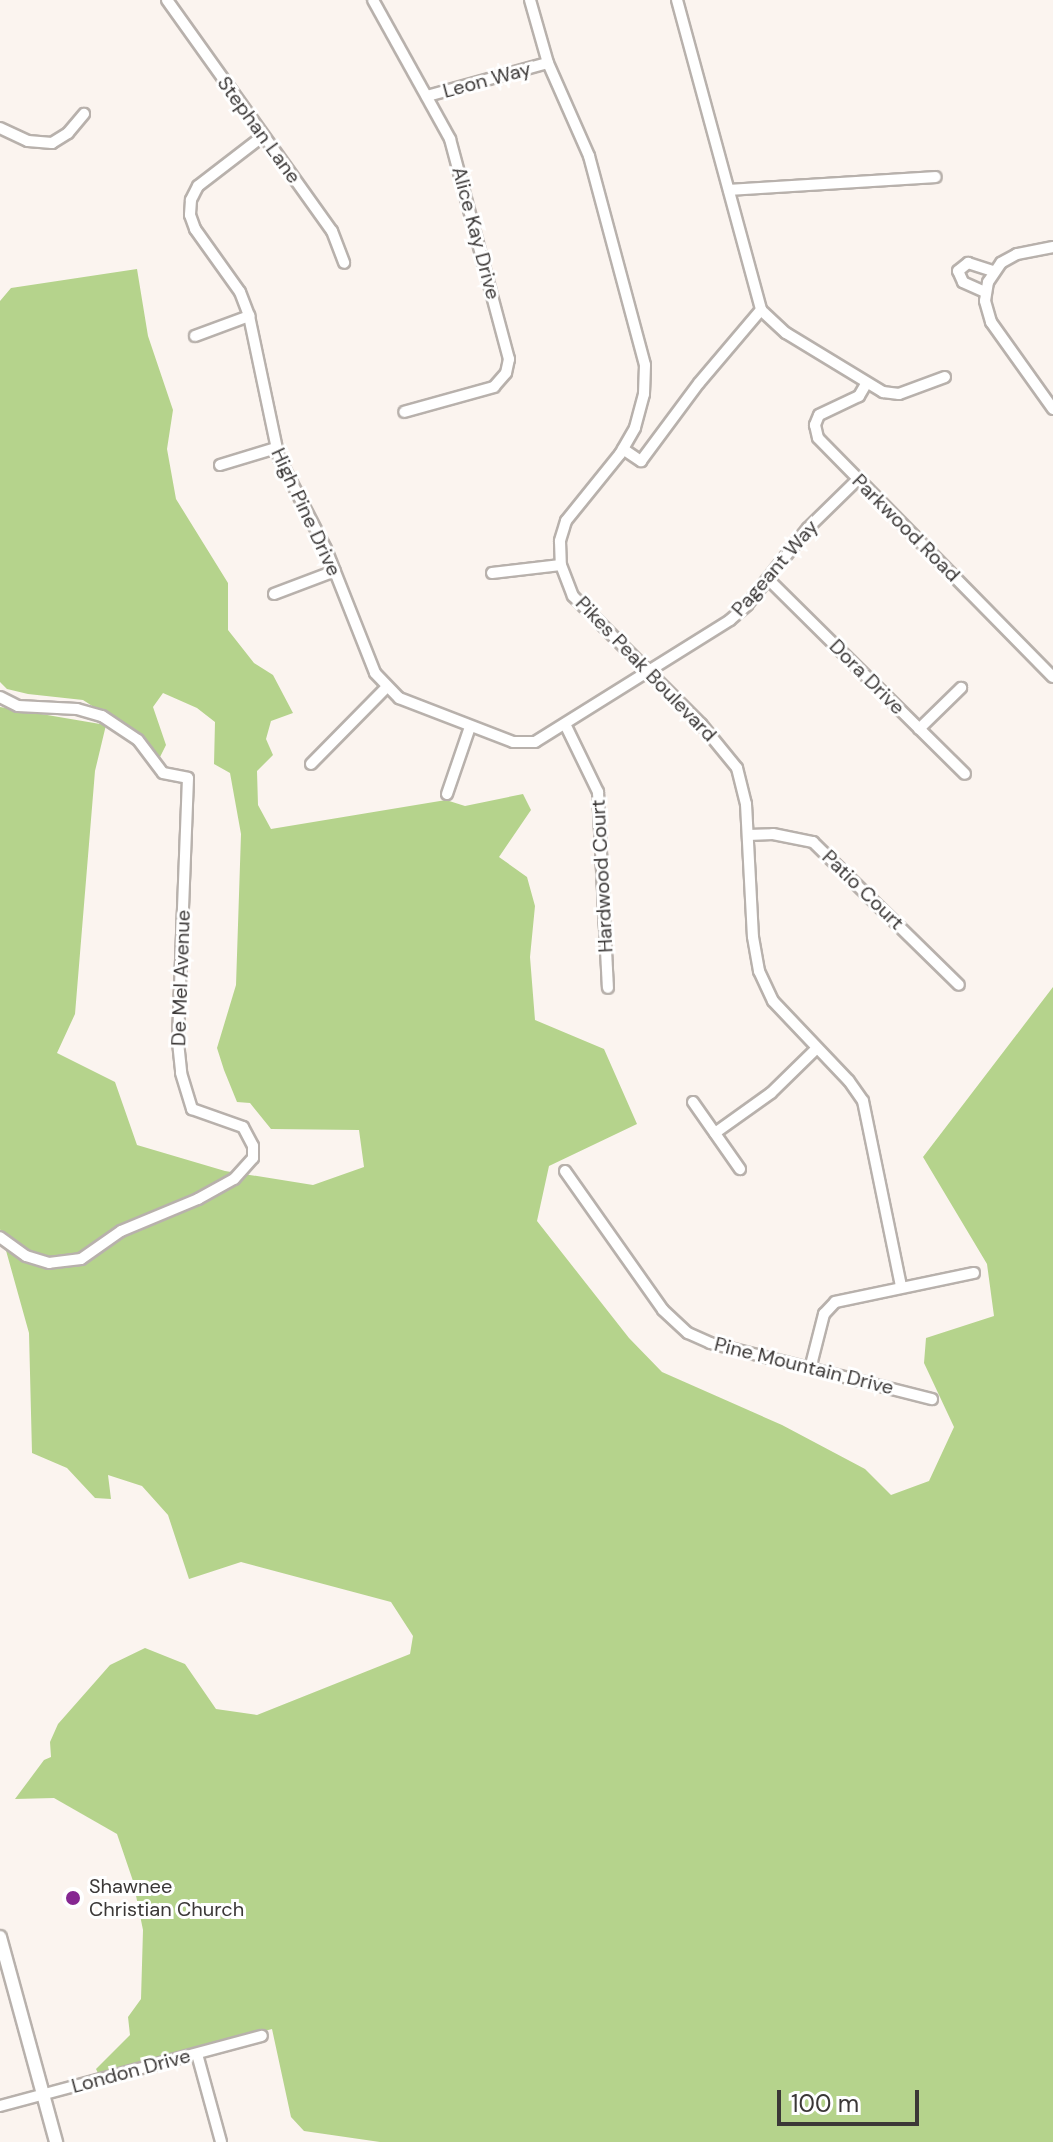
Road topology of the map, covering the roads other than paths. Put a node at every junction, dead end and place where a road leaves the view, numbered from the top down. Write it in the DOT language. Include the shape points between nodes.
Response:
graph roads {
  1 [pos="167,0"];
  2 [pos="373,0"];
  3 [pos="530,0"];
  4 [pos="677,0"];
  5 [pos="548,63"];
  6 [pos="427,96"];
  7 [pos="84,114"];
  8 [pos="0,128"];
  9 [pos="263,136"];
  10 [pos="936,177"];
  11 [pos="729,190"];
  12 [pos="1053,247"];
  13 [pos="344,263"];
  14 [pos="993,271"];
  15 [pos="985,292"];
  16 [pos="761,310"];
  17 [pos="249,316"];
  18 [pos="195,336"];
  19 [pos="945,377"];
  20 [pos="866,384"];
  21 [pos="1053,409"];
  22 [pos="404,412"];
  23 [pos="276,448"];
  24 [pos="623,449"];
  25 [pos="220,465"];
  26 [pos="857,480"];
  27 [pos="561,565"];
  28 [pos="335,571"];
  29 [pos="492,573"];
  30 [pos="768,579"];
  31 [pos="274,594"];
  32 [pos="648,672"];
  33 [pos="1053,677"];
  34 [pos="387,687"];
  35 [pos="961,688"];
  36 [pos="0,697"];
  37 [pos="565,724"];
  38 [pos="470,727"];
  39 [pos="919,729"];
  40 [pos="311,764"];
  41 [pos="965,774"];
  42 [pos="447,794"];
  43 [pos="748,835"];
  44 [pos="959,985"];
  45 [pos="608,988"];
  46 [pos="817,1048"];
  47 [pos="693,1102"];
  48 [pos="715,1133"];
  49 [pos="740,1169"];
  50 [pos="565,1171"];
  51 [pos="0,1237"];
  52 [pos="974,1273"];
  53 [pos="901,1286"];
  54 [pos="810,1369"];
  55 [pos="932,1399"];
  56 [pos="0,1937"];
  57 [pos="262,2036"];
  58 [pos="197,2054"];
  59 [pos="42,2094"];
  60 [pos="0,2106"];
  61 [pos="56,2142"];
  62 [pos="221,2142"];
  1 -- 9 [label="street, Stephan Lane"];
  2 -- 6 [label="street, Alice Kay Drive"];
  3 -- 5 [label="street"];
  4 -- 11 [label="street"];
  5 -- 6 [label="street, Leon Way"];
  5 -- 24 [label="street" via="589,156 642,350 641,407"];
  6 -- 22 [label="street, Alice Kay Drive" via="450,139 509,359 494,387"];
  7 -- 8 [label="street" via="52,143 28,141"];
  9 -- 13 [label="street, Stephan Lane" via="332,231"];
  9 -- 17 [label="street, High Pine Drive" via="198,186 190,207 195,229 240,292"];
  10 -- 11 [label="street"];
  11 -- 16 [label="street"];
  12 -- 14 [label="street" via="1017,254"];
  14 -- 15 [label="street"];
  14 -- 15 [label="street" via="968,263 958,271 963,282"];
  15 -- 21 [label="street" via="991,322"];
  16 -- 20 [label="street" via="786,333"];
  16 -- 24 [label="street" via="641,461"];
  17 -- 18 [label="street"];
  17 -- 23 [label="street, High Pine Drive"];
  19 -- 20 [label="street" via="891,394"];
  20 -- 26 [label="street, Parkwood Road" via="859,396 825,409 815,425 818,438"];
  23 -- 25 [label="street"];
  23 -- 28 [label="street, High Pine Drive"];
  24 -- 27 [label="street" via="566,521"];
  26 -- 30 [label="street, Pageant Way" via="808,528"];
  26 -- 33 [label="street, Parkwood Road"];
  27 -- 29 [label="street"];
  27 -- 32 [label="street, Pikes Peak Boulevard" via="573,596"];
  28 -- 31 [label="street"];
  28 -- 34 [label="street, High Pine Drive" via="372,667"];
  30 -- 32 [label="street, Pageant Way" via="730,620"];
  30 -- 39 [label="street, Dora Drive"];
  32 -- 37 [label="street, Pageant Way"];
  32 -- 43 [label="street, Pikes Peak Boulevard" via="737,768"];
  34 -- 38 [label="street, High Pine Drive" via="409,703"];
  34 -- 40 [label="street"];
  35 -- 39 [label="street"];
  36 -- 51 [label="street, De Mel Avenue" via="18,706 102,716 138,740 163,773 188,778 181,1073 192,1109 243,1127 253,1146 253,1158 234,1179 121,1231 81,1259 49,1263 26,1256"];
  37 -- 38 [label="street, High Pine Drive" via="525,744"];
  37 -- 45 [label="street, Hardwood Court" via="598,792"];
  38 -- 42 [label="street"];
  39 -- 41 [label="street, Dora Drive"];
  43 -- 44 [label="street, Patio Court" via="813,842"];
  43 -- 46 [label="street, Pikes Peak Boulevard" via="759,971 773,1001"];
  46 -- 48 [label="street" via="771,1093"];
  46 -- 53 [label="street, Pikes Peak Boulevard" via="849,1081 867,1111"];
  47 -- 48 [label="street"];
  48 -- 49 [label="street"];
  50 -- 54 [label="street, Pine Mountain Drive" via="679,1326 710,1343"];
  52 -- 53 [label="street"];
  53 -- 54 [label="street" via="835,1302 824,1314"];
  54 -- 55 [label="street, Pine Mountain Drive"];
  56 -- 59 [label="street"];
  57 -- 58 [label="street, London Drive"];
  58 -- 59 [label="street, London Drive"];
  58 -- 62 [label="street"];
  59 -- 60 [label="street, London Drive"];
  59 -- 61 [label="street"];
}
